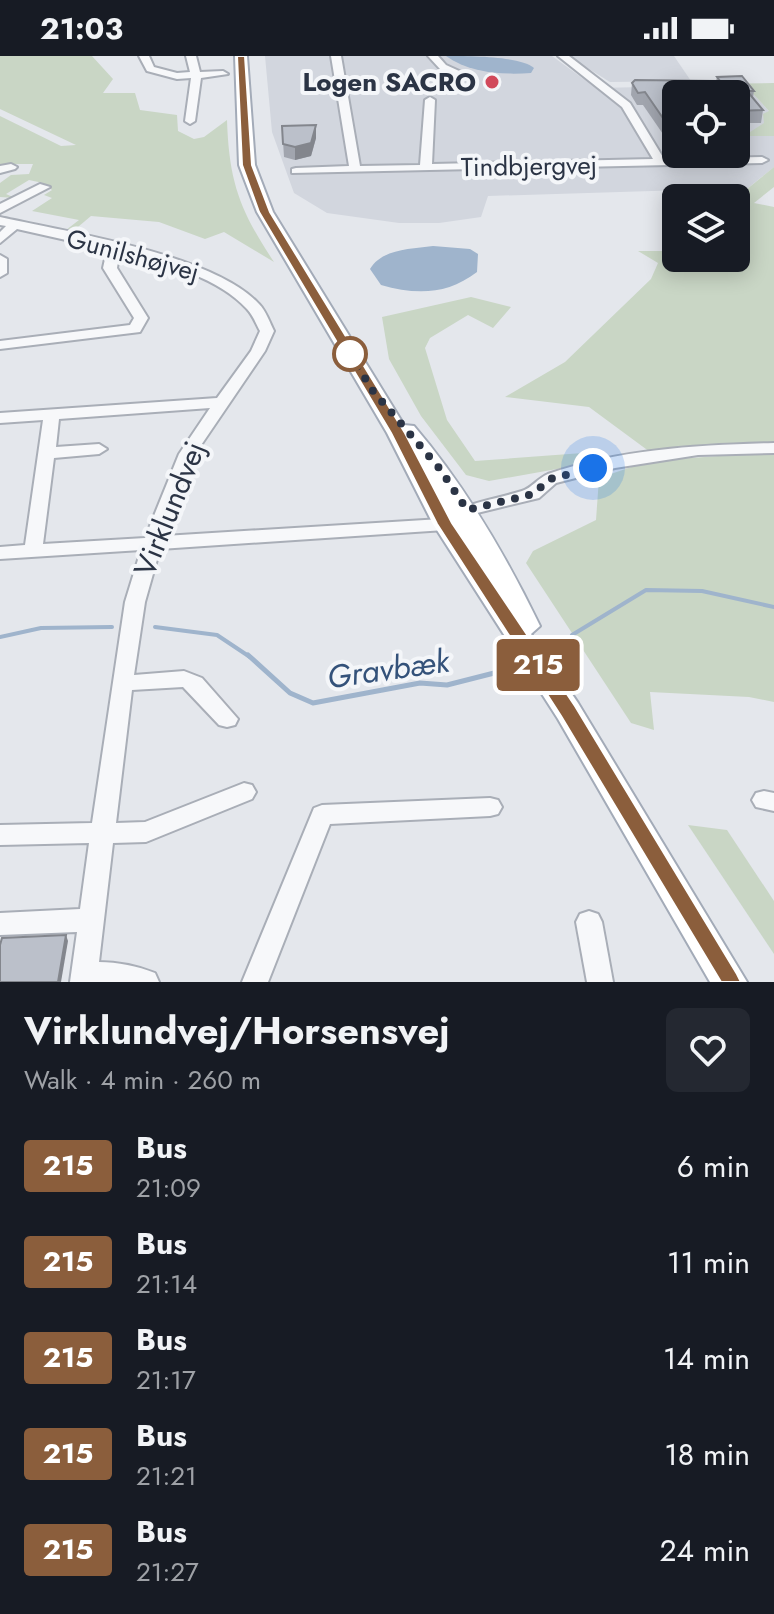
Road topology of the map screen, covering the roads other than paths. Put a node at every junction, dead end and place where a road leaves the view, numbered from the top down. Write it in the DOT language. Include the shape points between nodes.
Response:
graph roads {
  1 [pos="144,56"];
  2 [pos="191,56"];
  3 [pos="241,56"];
  4 [pos="252,56"];
  5 [pos="336,56"];
  6 [pos="433,56"];
  7 [pos="563,56"];
  8 [pos="223,74"];
  9 [pos="196,75"];
  10 [pos="463,75"];
  11 [pos="430,100"];
  12 [pos="190,121"];
  13 [pos="762,160"];
  14 [pos="661,163"];
  15 [pos="426,168"];
  16 [pos="355,170"];
  17 [pos="296,171"];
  18 [pos="44,187"];
  19 [pos="258,192"];
  20 [pos="0,209"];
  21 [pos="7,223"];
  22 [pos="0,239"];
  23 [pos="123,251"];
  24 [pos="0,259"];
  25 [pos="0,273"];
  26 [pos="257,308"];
  27 [pos="0,345"];
  28 [pos="373,391"];
  29 [pos="220,403"];
  30 [pos="52,414"];
  31 [pos="0,418"];
  32 [pos="774,448"];
  33 [pos="99,449"];
  34 [pos="48,453"];
  35 [pos="456,517"];
  36 [pos="152,545"];
  37 [pos="33,552"];
  38 [pos="0,553"];
  39 [pos="122,683"];
  40 [pos="568,711"];
  41 [pos="227,719"];
  42 [pos="244,792"];
  43 [pos="490,807"];
  44 [pos="0,835"];
  45 [pos="101,835"];
  46 [pos="91,920"];
  47 [pos="589,922"];
  48 [pos="0,924"];
  49 [pos="84,979"];
  50 [pos="146,982"];
  51 [pos="255,982"];
  52 [pos="600,982"];
  53 [pos="729,982"];
  1 -- 9 [label="street" via="156,73"];
  2 -- 9 [label="street"];
  3 -- 19 [label="main road" via="245,153"];
  4 -- 19 [label="main road" via="250,129"];
  5 -- 16 [label="street"];
  6 -- 10 [label="street"];
  7 -- 14 [label="street" via="626,105"];
  8 -- 9 [label="street"];
  9 -- 12 [label="street"];
  11 -- 15 [label="street"];
  13 -- 14 [label="street, Tindbjergvej"];
  14 -- 15 [label="street, Tindbjergvej"];
  15 -- 16 [label="street, Tindbjergvej"];
  16 -- 17 [label="street, Tindbjergvej"];
  18 -- 20 [label="street, Gunilshøjvej"];
  19 -- 28 [label="main road"];
  21 -- 22 [label="street"];
  21 -- 23 [label="street, Gunilshøjvej"];
  23 -- 26 [label="street, Gunilshøjvej" via="212,275"];
  23 -- 27 [label="street" via="110,268 141,318 135,329"];
  24 -- 25 [label="street"];
  26 -- 29 [label="street, Virklundvej" via="267,331"];
  28 -- 35 [label="main road"];
  28 -- 35 [label="main road" via="440,469"];
  29 -- 30 [label="street"];
  29 -- 36 [label="street, Virklundvej" via="187,454"];
  30 -- 31 [label="street"];
  30 -- 34 [label="street"];
  32 -- 35 [label="street" via="645,456 550,479 533,494"];
  33 -- 34 [label="street"];
  34 -- 37 [label="street"];
  35 -- 36 [label="street"];
  35 -- 40 [label="main road"];
  35 -- 40 [label="main road" via="520,612"];
  36 -- 37 [label="street"];
  36 -- 39 [label="street, Virklundvej" via="135,602"];
  37 -- 38 [label="street"];
  39 -- 41 [label="street" via="184,679 195,683"];
  39 -- 45 [label="street, Virklundvej"];
  40 -- 53 [label="main road"];
  42 -- 45 [label="street" via="146,832"];
  43 -- 51 [label="street" via="322,815"];
  44 -- 45 [label="street"];
  45 -- 46 [label="street, Virklundvej"];
  46 -- 48 [label="street"];
  46 -- 49 [label="street, Virklundvej"];
  47 -- 52 [label="street"];
  49 -- 50 [label="street" via="114,974"];
}
